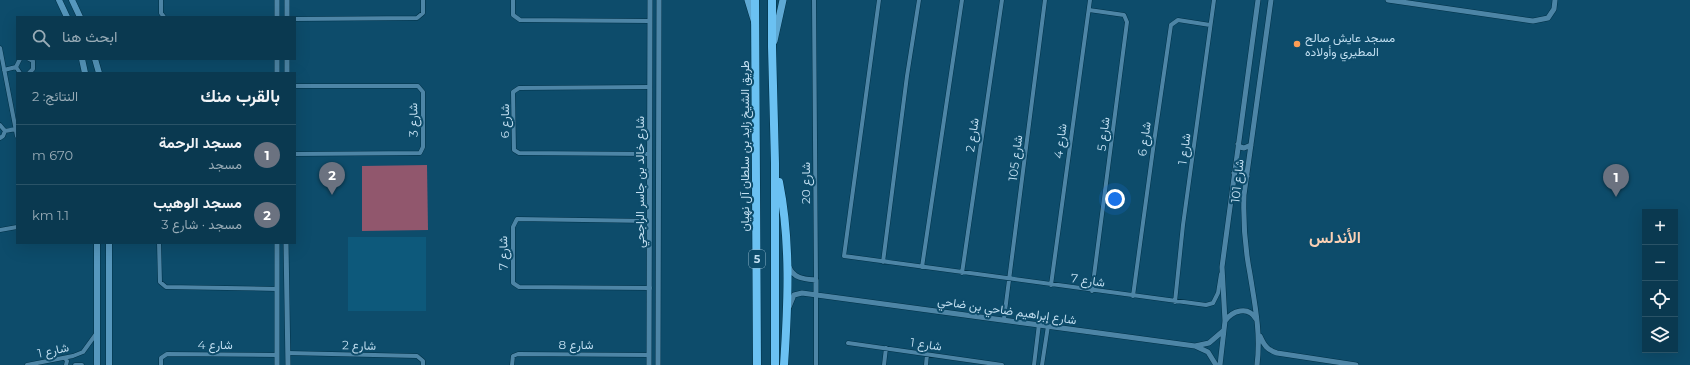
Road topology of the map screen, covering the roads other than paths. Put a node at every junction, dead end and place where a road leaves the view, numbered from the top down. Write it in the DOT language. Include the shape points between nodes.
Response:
graph roads {
  1 [pos="59,0"];
  2 [pos="72,0"];
  3 [pos="161,0"];
  4 [pos="277,0"];
  5 [pos="287,0"];
  6 [pos="423,0"];
  7 [pos="513,0"];
  8 [pos="650,0"];
  9 [pos="659,0"];
  10 [pos="748,0"];
  11 [pos="755,0"];
  12 [pos="772,0"];
  13 [pos="783,0"];
  14 [pos="814,0"];
  15 [pos="878,0"];
  16 [pos="919,0"];
  17 [pos="962,0"];
  18 [pos="1002,0"];
  19 [pos="1045,0"];
  20 [pos="1090,0"];
  21 [pos="1214,0"];
  22 [pos="1258,0"];
  23 [pos="1271,0"];
  24 [pos="1388,0"];
  25 [pos="1555,0"];
  26 [pos="1089,10"];
  27 [pos="67,16"];
  28 [pos="80,16"];
  29 [pos="163,16"];
  30 [pos="277,16"];
  31 [pos="287,16"];
  32 [pos="296,20"];
  33 [pos="650,21"];
  34 [pos="755,24"];
  35 [pos="1210,25"];
  36 [pos="772,47"];
  37 [pos="0,48"];
  38 [pos="20,60"];
  39 [pos="31,60"];
  40 [pos="82,60"];
  41 [pos="95,60"];
  42 [pos="277,60"];
  43 [pos="287,60"];
  44 [pos="16,67"];
  45 [pos="4,70"];
  46 [pos="19,72"];
  47 [pos="30,72"];
  48 [pos="85,72"];
  49 [pos="99,72"];
  50 [pos="277,72"];
  51 [pos="287,72"];
  52 [pos="296,86"];
  53 [pos="650,87"];
  54 [pos="0,125"];
  55 [pos="16,129"];
  56 [pos="5,131"];
  57 [pos="0,138"];
  58 [pos="1238,144"];
  59 [pos="1251,145"];
  60 [pos="296,154"];
  61 [pos="650,154"];
  62 [pos="775,163"];
  63 [pos="1234,172"];
  64 [pos="1247,176"];
  65 [pos="649,180"];
  66 [pos="659,180"];
  67 [pos="649,195"];
  68 [pos="659,197"];
  69 [pos="649,221"];
  70 [pos="16,227"];
  71 [pos="0,230"];
  72 [pos="97,244"];
  73 [pos="108,244"];
  74 [pos="159,244"];
  75 [pos="277,244"];
  76 [pos="286,244"];
  77 [pos="787,262"];
  78 [pos="883,262"];
  79 [pos="922,267"];
  80 [pos="1222,267"];
  81 [pos="962,273"];
  82 [pos="1009,279"];
  83 [pos="816,280"];
  84 [pos="1051,285"];
  85 [pos="650,288"];
  86 [pos="277,289"];
  87 [pos="1092,291"];
  88 [pos="816,294"];
  89 [pos="1133,296"];
  90 [pos="1175,302"];
  91 [pos="788,313"];
  92 [pos="1004,319"];
  93 [pos="1225,321"];
  94 [pos="1257,322"];
  95 [pos="1039,324"];
  96 [pos="1048,326"];
  97 [pos="1223,331"];
  98 [pos="1259,333"];
  99 [pos="97,334"];
  100 [pos="848,343"];
  101 [pos="1195,346"];
  102 [pos="886,348"];
  103 [pos="288,353"];
  104 [pos="927,354"];
  105 [pos="277,355"];
  106 [pos="649,355"];
  107 [pos="65,358"];
  108 [pos="966,360"];
  109 [pos="27,365"];
  110 [pos="66,365"];
  111 [pos="75,365"];
  112 [pos="82,365"];
  113 [pos="97,365"];
  114 [pos="109,365"];
  115 [pos="161,365"];
  116 [pos="277,365"];
  117 [pos="288,365"];
  118 [pos="423,365"];
  119 [pos="512,365"];
  120 [pos="649,365"];
  121 [pos="658,365"];
  122 [pos="757,365"];
  123 [pos="775,365"];
  124 [pos="784,365"];
  125 [pos="816,365"];
  126 [pos="884,365"];
  127 [pos="926,365"];
  128 [pos="966,365"];
  129 [pos="1002,365"];
  130 [pos="1034,365"];
  131 [pos="1042,365"];
  132 [pos="1216,365"];
  133 [pos="1220,365"];
  134 [pos="1257,365"];
  135 [pos="1356,365"];
  1 -- 27 [label="main road"];
  2 -- 28 [label="main road"];
  3 -- 29 [label="street"];
  4 -- 30 [label="street"];
  5 -- 31 [label="street"];
  6 -- 32 [label="street" via="423,13 417,18"];
  7 -- 33 [label="street" via="513,15 520,20"];
  8 -- 33 [label="street, شارع خالد بن جاسر الراجحي"];
  9 -- 66 [label="street, شارع خالد بن جاسر الراجحي"];
  10 -- 34 [label="main road, طريق الشيخ زايد بن سلطان آل نهيان"];
  11 -- 34 [label="highway, طريق الشيخ زايد بن سلطان آل نهيان / 5"];
  12 -- 36 [label="highway, 5"];
  13 -- 36 [label="main road"];
  14 -- 83 [label="street, شارع 20"];
  15 -- 78 [label="street, شارع 7" via="844,256"];
  16 -- 78 [label="street"];
  17 -- 79 [label="street"];
  18 -- 81 [label="street, شارع 2"];
  19 -- 82 [label="street, شارع 105"];
  20 -- 26 [label="street, شارع 4"];
  21 -- 35 [label="street, شارع 1"];
  22 -- 58 [label="street, شارع 101"];
  23 -- 59 [label="street, شارع 101"];
  24 -- 25 [label="street" via="1533,21 1548,18 1554,9"];
  26 -- 84 [label="street, شارع 4"];
  26 -- 87 [label="street, شارع 5" via="1124,15 1127,22"];
  33 -- 53 [label="street, شارع خالد بن جاسر الراجحي"];
  34 -- 122 [label="highway, طريق الشيخ زايد بن سلطان آل نهيان / 5"];
  35 -- 89 [label="street, شارع 6" via="1178,20 1172,24"];
  35 -- 90 [label="street, شارع 1"];
  36 -- 62 [label="highway, 5"];
  37 -- 45 [label="street"];
  38 -- 44 [label="street"];
  39 -- 47 [label="street" via="34,69"];
  40 -- 48 [label="main road"];
  41 -- 49 [label="main road"];
  42 -- 50 [label="street"];
  43 -- 51 [label="street"];
  44 -- 45 [label="street"];
  44 -- 46 [label="street"];
  45 -- 55 [label="street"];
  52 -- 60 [label="street, شارع 3" via="418,86 423,92 423,147 420,153"];
  53 -- 61 [label="street, شارع خالد بن جاسر الراجحي"];
  53 -- 61 [label="street, شارع 6" via="519,88 514,92 514,150 518,153"];
  54 -- 56 [label="street"];
  55 -- 56 [label="street"];
  56 -- 57 [label="street" via="4,136"];
  58 -- 59 [label="street" via="1244,148"];
  58 -- 63 [label="street, شارع 101"];
  59 -- 64 [label="street, شارع 101"];
  61 -- 65 [label="street, شارع خالد بن جاسر الراجحي"];
  62 -- 77 [label="highway" via="782,196"];
  62 -- 123 [label="highway, 5"];
  63 -- 64 [label="street" via="1243,172"];
  63 -- 80 [label="street, شارع 101"];
  64 -- 94 [label="street, شارع 101" via="1244,232"];
  65 -- 66 [label="street"];
  65 -- 67 [label="street, شارع خالد بن جاسر الراجحي"];
  66 -- 68 [label="street, شارع خالد بن جاسر الراجحي"];
  67 -- 68 [label="street" via="654,193"];
  67 -- 69 [label="street, شارع خالد بن جاسر الراجحي"];
  68 -- 121 [label="street, شارع خالد بن جاسر الراجحي"];
  69 -- 85 [label="street, شارع خالد بن جاسر الراجحي"];
  69 -- 85 [label="street, شارع 7" via="517,219 513,226 513,283 519,287"];
  70 -- 71 [label="street"];
  72 -- 99 [label="main road"];
  73 -- 114 [label="main road"];
  74 -- 86 [label="street" via="160,282 166,287"];
  75 -- 86 [label="street"];
  76 -- 103 [label="street"];
  77 -- 83 [label="street" via="791,272 798,277"];
  77 -- 91 [label="highway"];
  78 -- 79 [label="street, شارع 7"];
  79 -- 81 [label="street, شارع 7"];
  80 -- 90 [label="street, شارع 7" via="1218,293 1213,303 1206,306"];
  80 -- 93 [label="street, شارع 101"];
  81 -- 82 [label="street, شارع 7"];
  82 -- 84 [label="street, شارع 7"];
  82 -- 92 [label="street, شارع 105"];
  83 -- 88 [label="street, شارع 20"];
  84 -- 87 [label="street, شارع 7"];
  85 -- 106 [label="street, شارع خالد بن جاسر الراجحي"];
  86 -- 105 [label="street"];
  87 -- 89 [label="street, شارع 7"];
  88 -- 91 [label="street, شارع إبراهيم ضاحي بن ضاحي" via="794,295"];
  88 -- 92 [label="street, شارع إبراهيم ضاحي بن ضاحي"];
  88 -- 125 [label="street, شارع 20"];
  89 -- 90 [label="street, شارع 7"];
  91 -- 124 [label="highway"];
  92 -- 95 [label="street, شارع إبراهيم ضاحي بن ضاحي"];
  93 -- 94 [label="street" via="1230,314 1238,310 1254,315"];
  93 -- 97 [label="street, شارع 101"];
  94 -- 98 [label="street, شارع 101"];
  95 -- 96 [label="street, شارع إبراهيم ضاحي بن ضاحي"];
  95 -- 130 [label="street"];
  96 -- 101 [label="street, شارع إبراهيم ضاحي بن ضاحي"];
  96 -- 131 [label="street"];
  97 -- 101 [label="street, شارع إبراهيم ضاحي بن ضاحي" via="1209,343"];
  97 -- 133 [label="street, شارع 101"];
  98 -- 134 [label="street, شارع 101"];
  98 -- 135 [label="street" via="1270,351"];
  99 -- 107 [label="street, شارع 1" via="83,352"];
  99 -- 113 [label="main road"];
  100 -- 102 [label="street, شارع 1"];
  101 -- 132 [label="street, شارع إبراهيم ضاحي بن ضاحي" via="1208,352"];
  102 -- 104 [label="street, شارع 1"];
  102 -- 126 [label="street"];
  103 -- 117 [label="street"];
  103 -- 118 [label="street, شارع 2" via="416,356 423,361"];
  104 -- 108 [label="street, شارع 1"];
  104 -- 127 [label="street"];
  105 -- 115 [label="street, شارع 4" via="167,354 161,358"];
  105 -- 116 [label="street"];
  106 -- 119 [label="street, شارع 8" via="518,354 513,356"];
  106 -- 120 [label="street, شارع خالد بن جاسر الراجحي"];
  107 -- 109 [label="street, شارع 1"];
  107 -- 110 [label="street"];
  108 -- 128 [label="street"];
  108 -- 129 [label="street, شارع 1"];
  111 -- 112 [label="street, شارع 1"];
}
